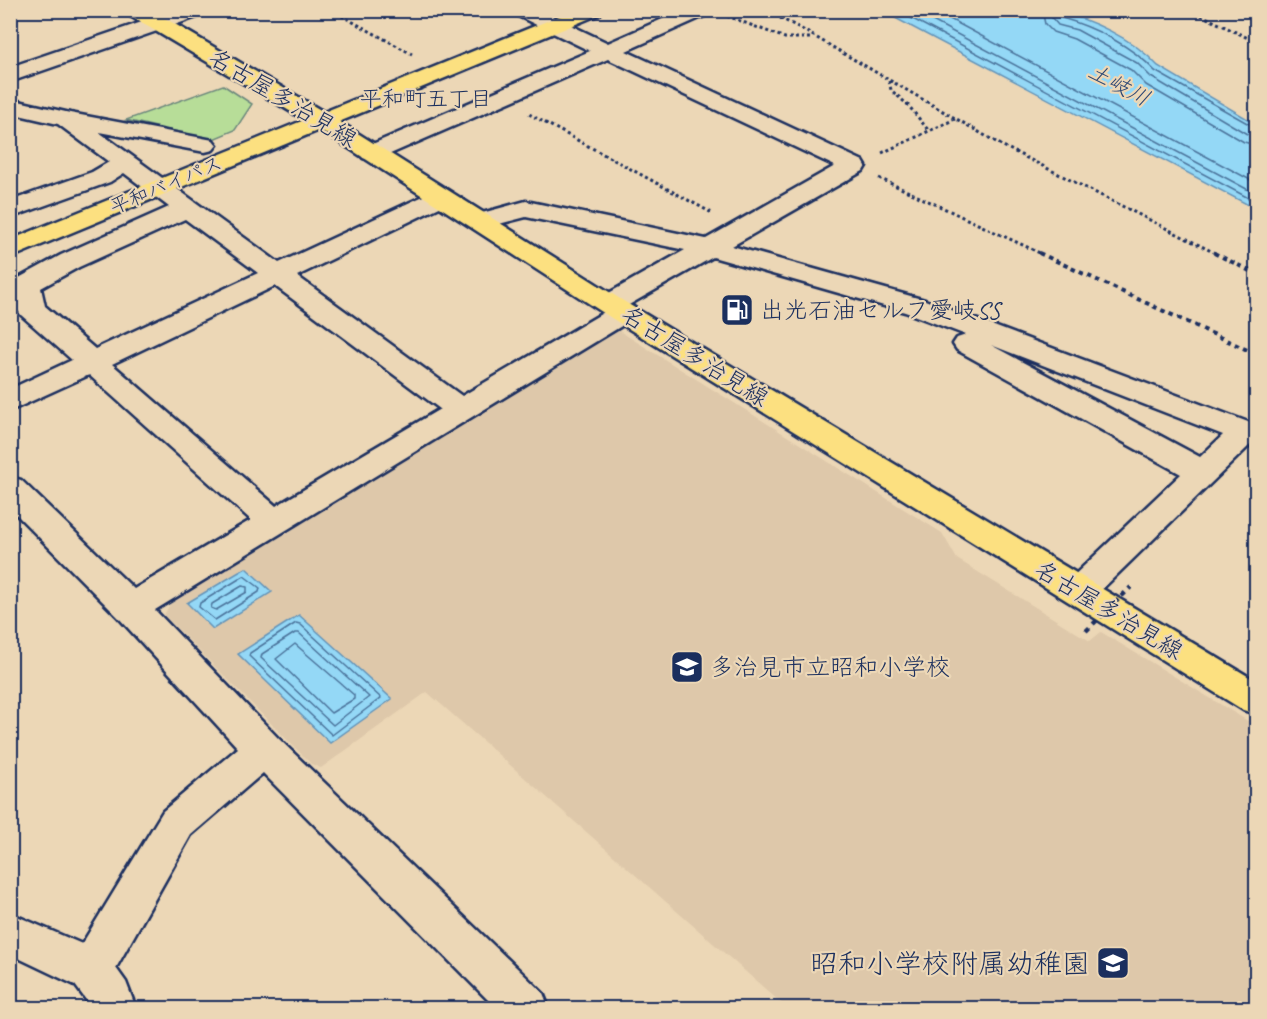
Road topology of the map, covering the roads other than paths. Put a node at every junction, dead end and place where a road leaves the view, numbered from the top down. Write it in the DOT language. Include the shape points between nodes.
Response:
graph roads {
  1 [pos="134,10"];
  2 [pos="198,10"];
  3 [pos="521,10"];
  4 [pos="593,10"];
  5 [pos="712,12"];
  6 [pos="161,24"];
  7 [pos="553,26"];
  8 [pos="608,51"];
  9 [pos="10,75"];
  10 [pos="10,106"];
  11 [pos="66,119"];
  12 [pos="321,120"];
  13 [pos="205,145"];
  14 [pos="372,153"];
  15 [pos="124,163"];
  16 [pos="159,189"];
  17 [pos="441,196"];
  18 [pos="187,209"];
  19 [pos="10,210"];
  20 [pos="480,221"];
  21 [pos="711,248"];
  22 [pos="10,250"];
  23 [pos="277,274"];
  24 [pos="915,306"];
  25 [pos="617,308"];
  26 [pos="91,361"];
  27 [pos="10,401"];
  28 [pos="461,410"];
  29 [pos="1251,434"];
  30 [pos="1201,471"];
  31 [pos="10,488"];
  32 [pos="274,522"];
  33 [pos="1079,591"];
  34 [pos="131,608"];
  35 [pos="1257,699"];
  36 [pos="264,749"];
  37 [pos="10,933"];
  38 [pos="91,970"];
  39 [pos="114,1008"];
  40 [pos="527,1008"];
  1 -- 6 [label="main road, 名古屋多治見線"];
  2 -- 6 [label="street"];
  3 -- 7 [label="street"];
  4 -- 7 [label="main road, 平和バイパス"];
  5 -- 8 [label="street"];
  6 -- 9 [label="street"];
  6 -- 12 [label="main road, 名古屋多治見線"];
  7 -- 8 [label="street"];
  7 -- 12 [label="main road, 平和バイパス"];
  8 -- 14 [label="street"];
  8 -- 21 [label="street" via="854,166"];
  10 -- 11 [label="street"];
  11 -- 13 [label="street"];
  11 -- 15 [label="street"];
  12 -- 14 [label="main road, 名古屋多治見線"];
  12 -- 16 [label="main road, 平和バイパス"];
  14 -- 17 [label="main road, 名古屋多治見線"];
  15 -- 16 [label="street"];
  15 -- 19 [label="street" via="101,177"];
  16 -- 18 [label="street"];
  16 -- 22 [label="main road, 平和バイパス"];
  17 -- 20 [label="main road, 名古屋多治見線"];
  17 -- 23 [label="street"];
  18 -- 23 [label="street"];
  18 -- 26 [label="street" via="70,261 27,285 31,309"];
  20 -- 21 [label="street" via="526,209"];
  20 -- 25 [label="main road, 名古屋多治見線"];
  21 -- 24 [label="street"];
  21 -- 25 [label="street"];
  23 -- 26 [label="street"];
  23 -- 28 [label="street"];
  24 -- 29 [label="street"];
  24 -- 30 [label="street" via="938,328"];
  25 -- 28 [label="street"];
  25 -- 33 [label="main road, 名古屋多治見線"];
  26 -- 27 [label="street"];
  26 -- 32 [label="street"];
  28 -- 32 [label="street"];
  29 -- 30 [label="street"];
  30 -- 33 [label="street"];
  31 -- 34 [label="street"];
  32 -- 34 [label="street"];
  33 -- 35 [label="main road, 名古屋多治見線"];
  34 -- 36 [label="street"];
  36 -- 38 [label="street" via="177,823"];
  36 -- 40 [label="street"];
  37 -- 38 [label="street"];
  38 -- 39 [label="street"];
}
